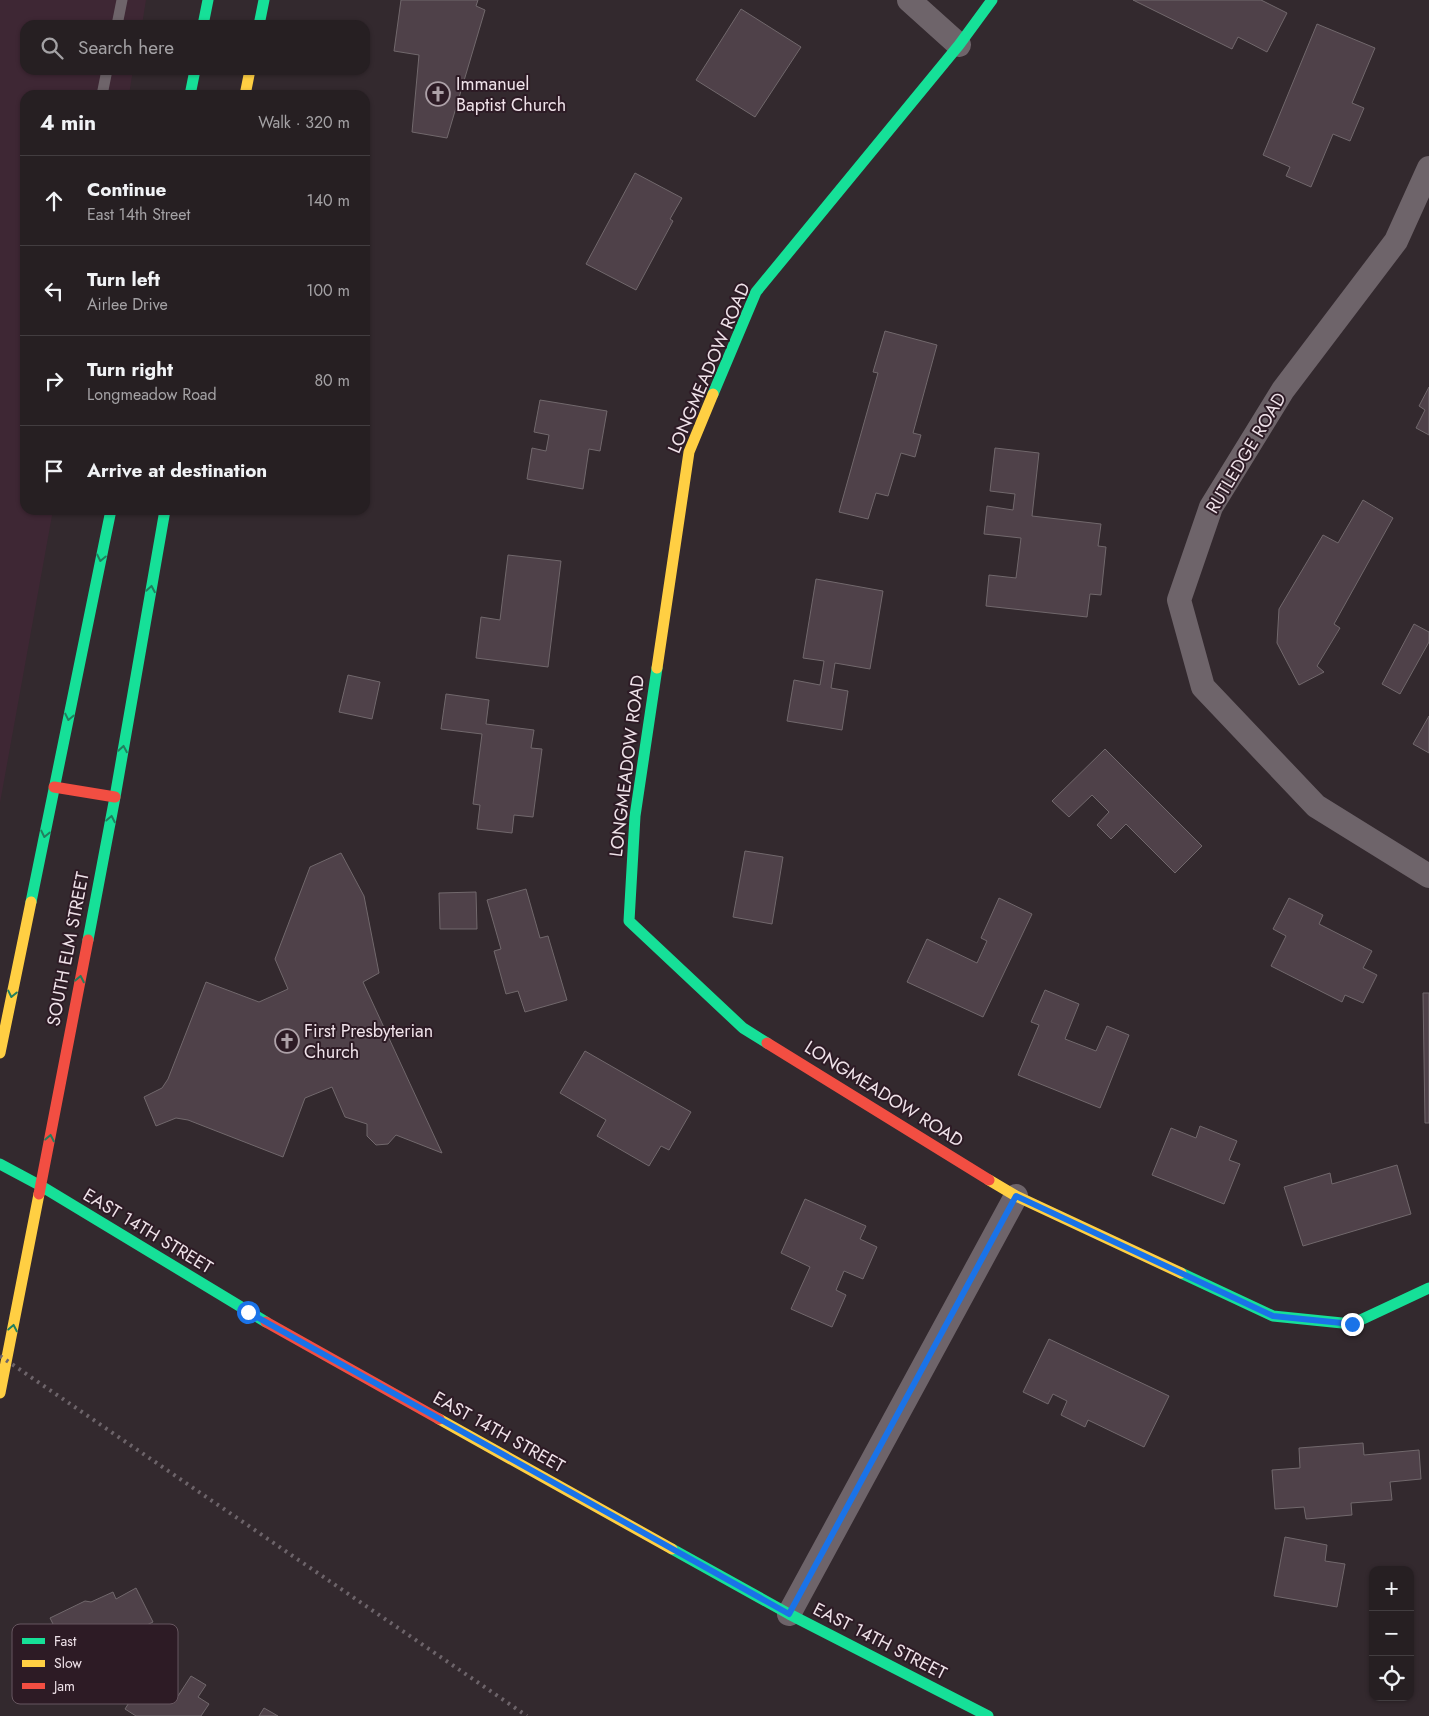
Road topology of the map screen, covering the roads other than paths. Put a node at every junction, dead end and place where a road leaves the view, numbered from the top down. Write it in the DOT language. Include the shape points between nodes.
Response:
graph roads {
  1 [pos="122,0"];
  2 [pos="208,0"];
  3 [pos="264,0"];
  4 [pos="909,0"];
  5 [pos="992,0"];
  6 [pos="117,20"];
  7 [pos="204,20"];
  8 [pos="260,20"];
  9 [pos="959,45"];
  10 [pos="106,75"];
  11 [pos="194,75"];
  12 [pos="249,75"];
  13 [pos="103,90"];
  14 [pos="191,90"];
  15 [pos="246,90"];
  16 [pos="1429,168"];
  17 [pos="110,515"];
  18 [pos="163,515"];
  19 [pos="54,786"];
  20 [pos="115,797"];
  21 [pos="1429,876"];
  22 [pos="0,1053"];
  23 [pos="0,1164"];
  24 [pos="41,1186"];
  25 [pos="1016,1196"];
  26 [pos="1429,1288"];
  27 [pos="0,1393"];
  28 [pos="789,1614"];
  29 [pos="988,1716"];
  1 -- 6 [label="lane"];
  2 -- 7 [label="street"];
  3 -- 8 [label="street"];
  4 -- 9 [label="street"];
  5 -- 9 [label="street, LONGMEADOW ROAD"];
  9 -- 25 [label="street, LONGMEADOW ROAD" via="756,292 689,452 635,816 629,921 743,1028"];
  10 -- 13 [label="lane"];
  11 -- 14 [label="street"];
  12 -- 15 [label="street"];
  16 -- 21 [label="street, RUTLEDGE ROAD" via="1396,241 1283,390 1211,508 1179,600 1203,687 1316,806"];
  17 -- 19 [label="street, one-way"];
  20 -- 18 [label="street, SOUTH ELM STREET, one-way"];
  19 -- 20 [label="street"];
  19 -- 22 [label="street, one-way"];
  24 -- 20 [label="street, SOUTH ELM STREET, one-way"];
  23 -- 24 [label="street, EAST 14TH STREET"];
  27 -- 24 [label="street, SOUTH ELM STREET, one-way"];
  24 -- 28 [label="street, EAST 14TH STREET" via="248,1312"];
  25 -- 26 [label="street, LONGMEADOW ROAD" via="1273,1316 1352,1324"];
  25 -- 28 [label="street"];
  28 -- 29 [label="street, EAST 14TH STREET"];
}
